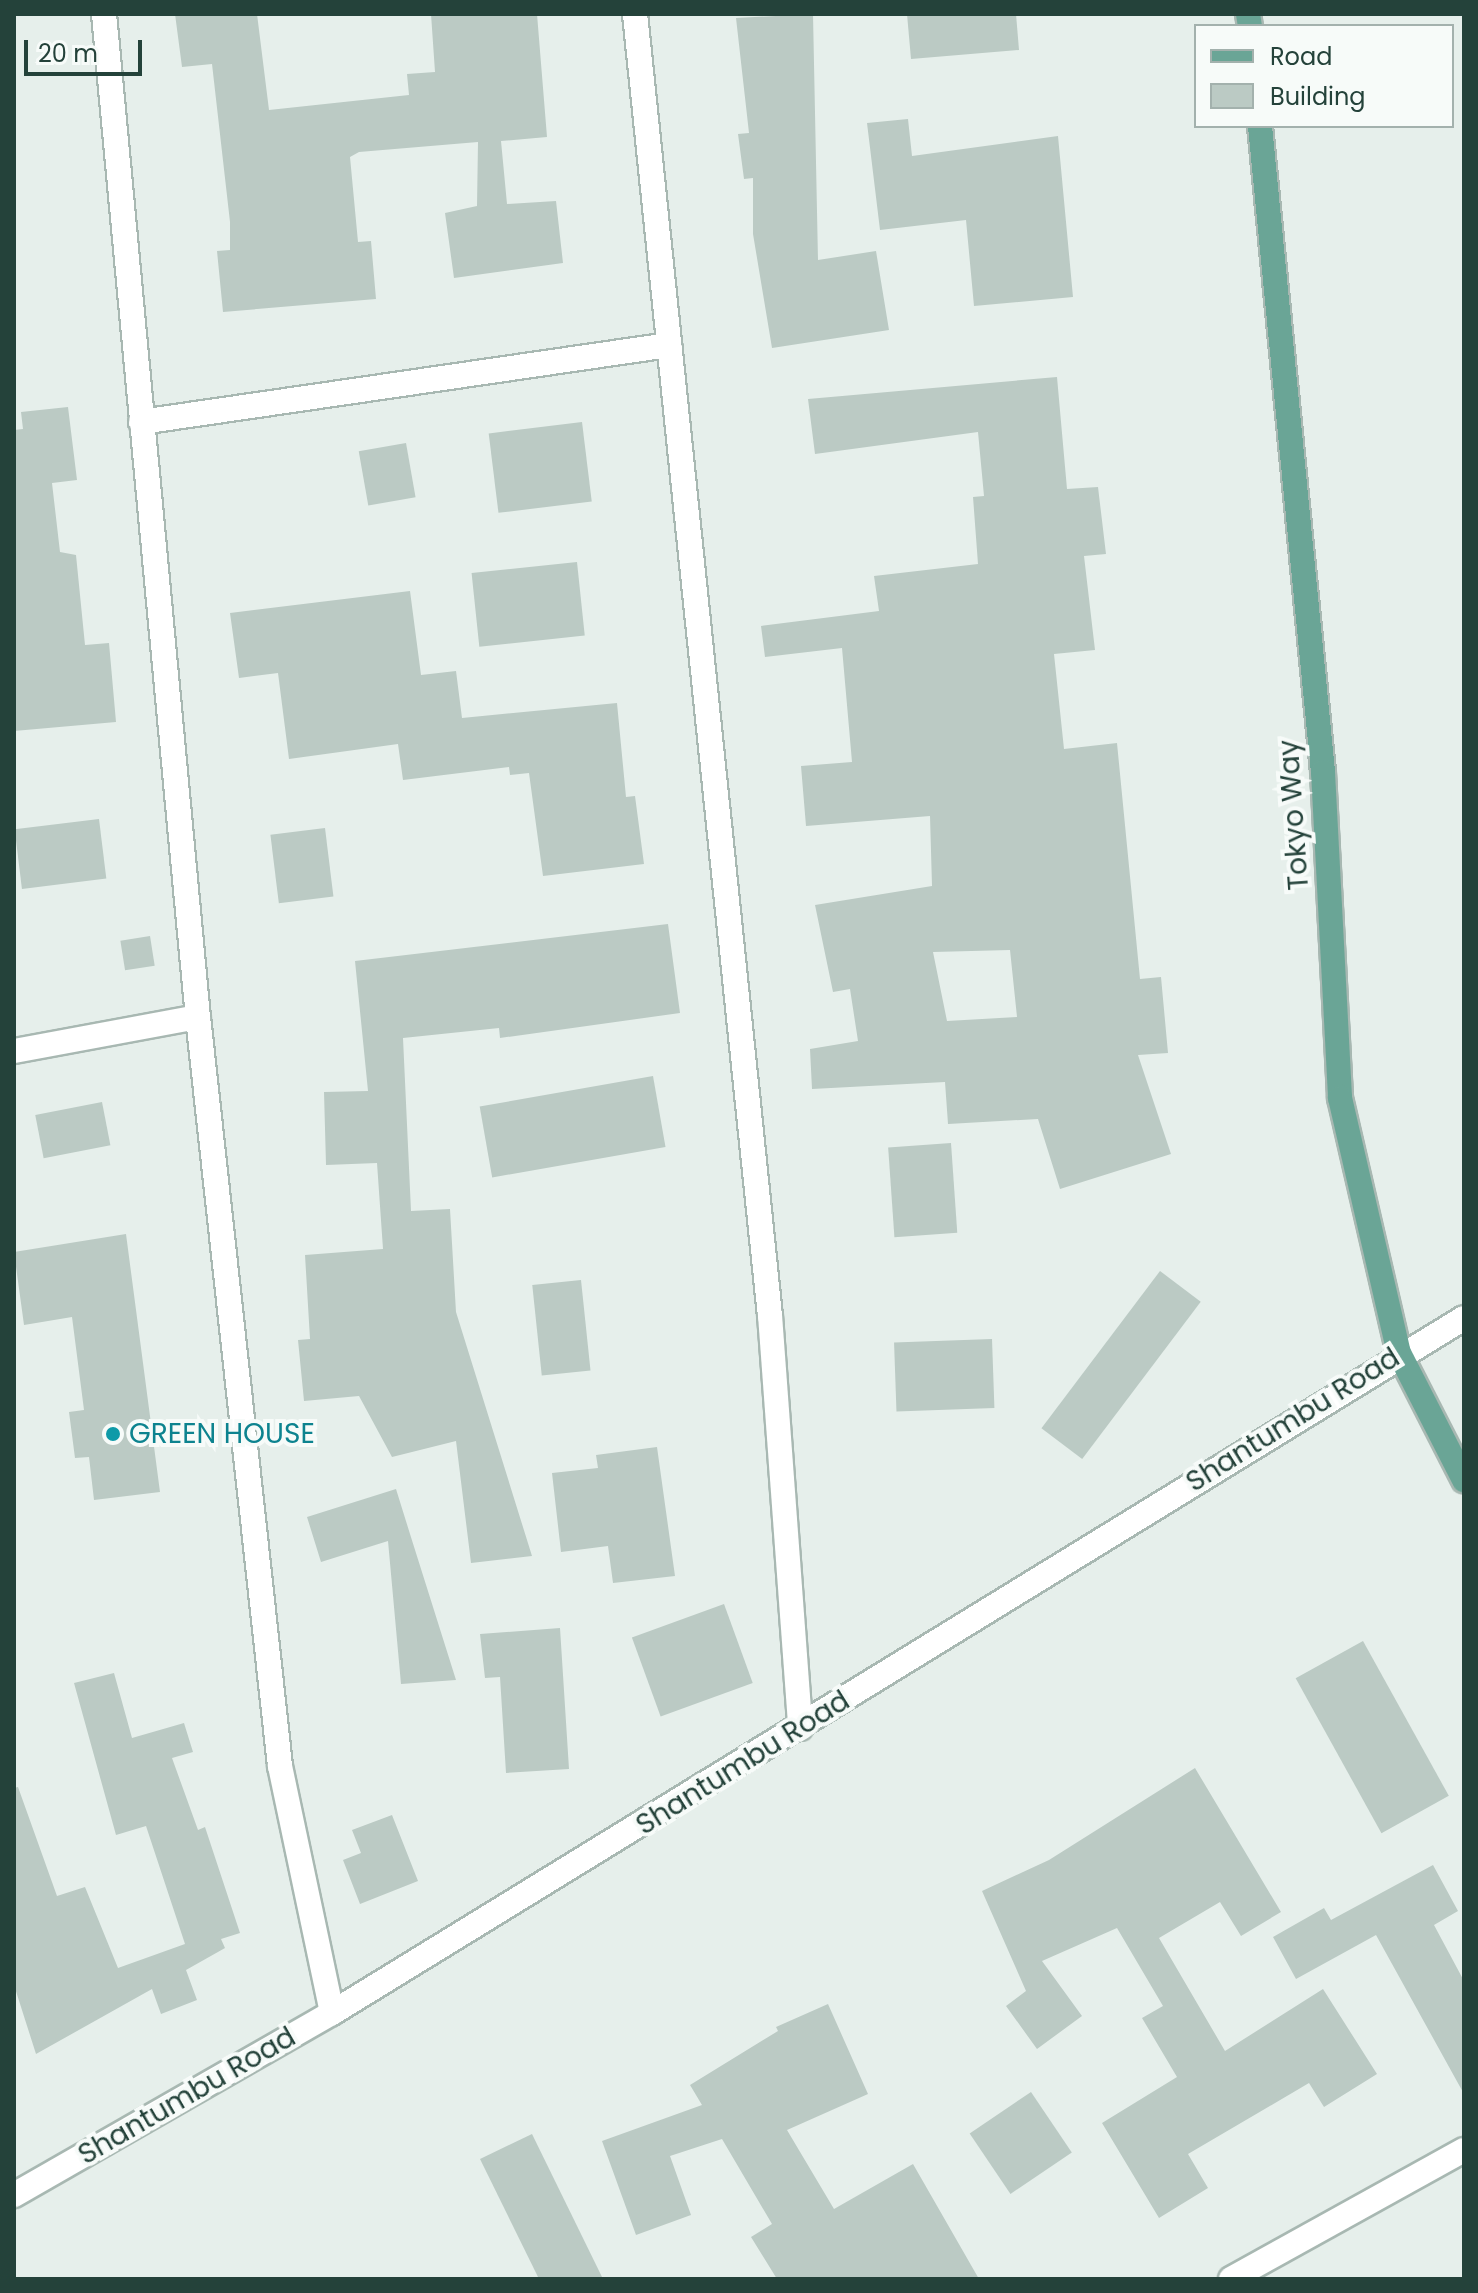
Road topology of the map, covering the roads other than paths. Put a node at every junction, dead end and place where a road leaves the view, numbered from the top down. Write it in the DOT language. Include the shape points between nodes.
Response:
graph roads {
  1 [pos="104,14"];
  2 [pos="635,14"];
  3 [pos="1260,128"];
  4 [pos="669,345"];
  5 [pos="141,422"];
  6 [pos="198,1017"];
  7 [pos="14,1051"];
  8 [pos="1464,1318"];
  9 [pos="1399,1353"];
  10 [pos="1464,1480"];
  11 [pos="800,1728"];
  12 [pos="332,2013"];
  13 [pos="1464,2150"];
  14 [pos="14,2195"];
  15 [pos="1231,2279"];
  1 -- 5 [label="street"];
  2 -- 4 [label="street"];
  3 -- 9 [label="main road, Tokyo Way" via="1323,772 1340,1098"];
  4 -- 5 [label="street"];
  4 -- 11 [label="street" via="770,1315"];
  5 -- 6 [label="street"];
  6 -- 7 [label="street"];
  6 -- 12 [label="street" via="280,1766"];
  8 -- 9 [label="street, Shantumbu Road"];
  9 -- 10 [label="main road, Tokyo Way"];
  9 -- 11 [label="street, Shantumbu Road"];
  11 -- 12 [label="street, Shantumbu Road"];
  12 -- 14 [label="street, Shantumbu Road"];
  13 -- 15 [label="street"];
}
